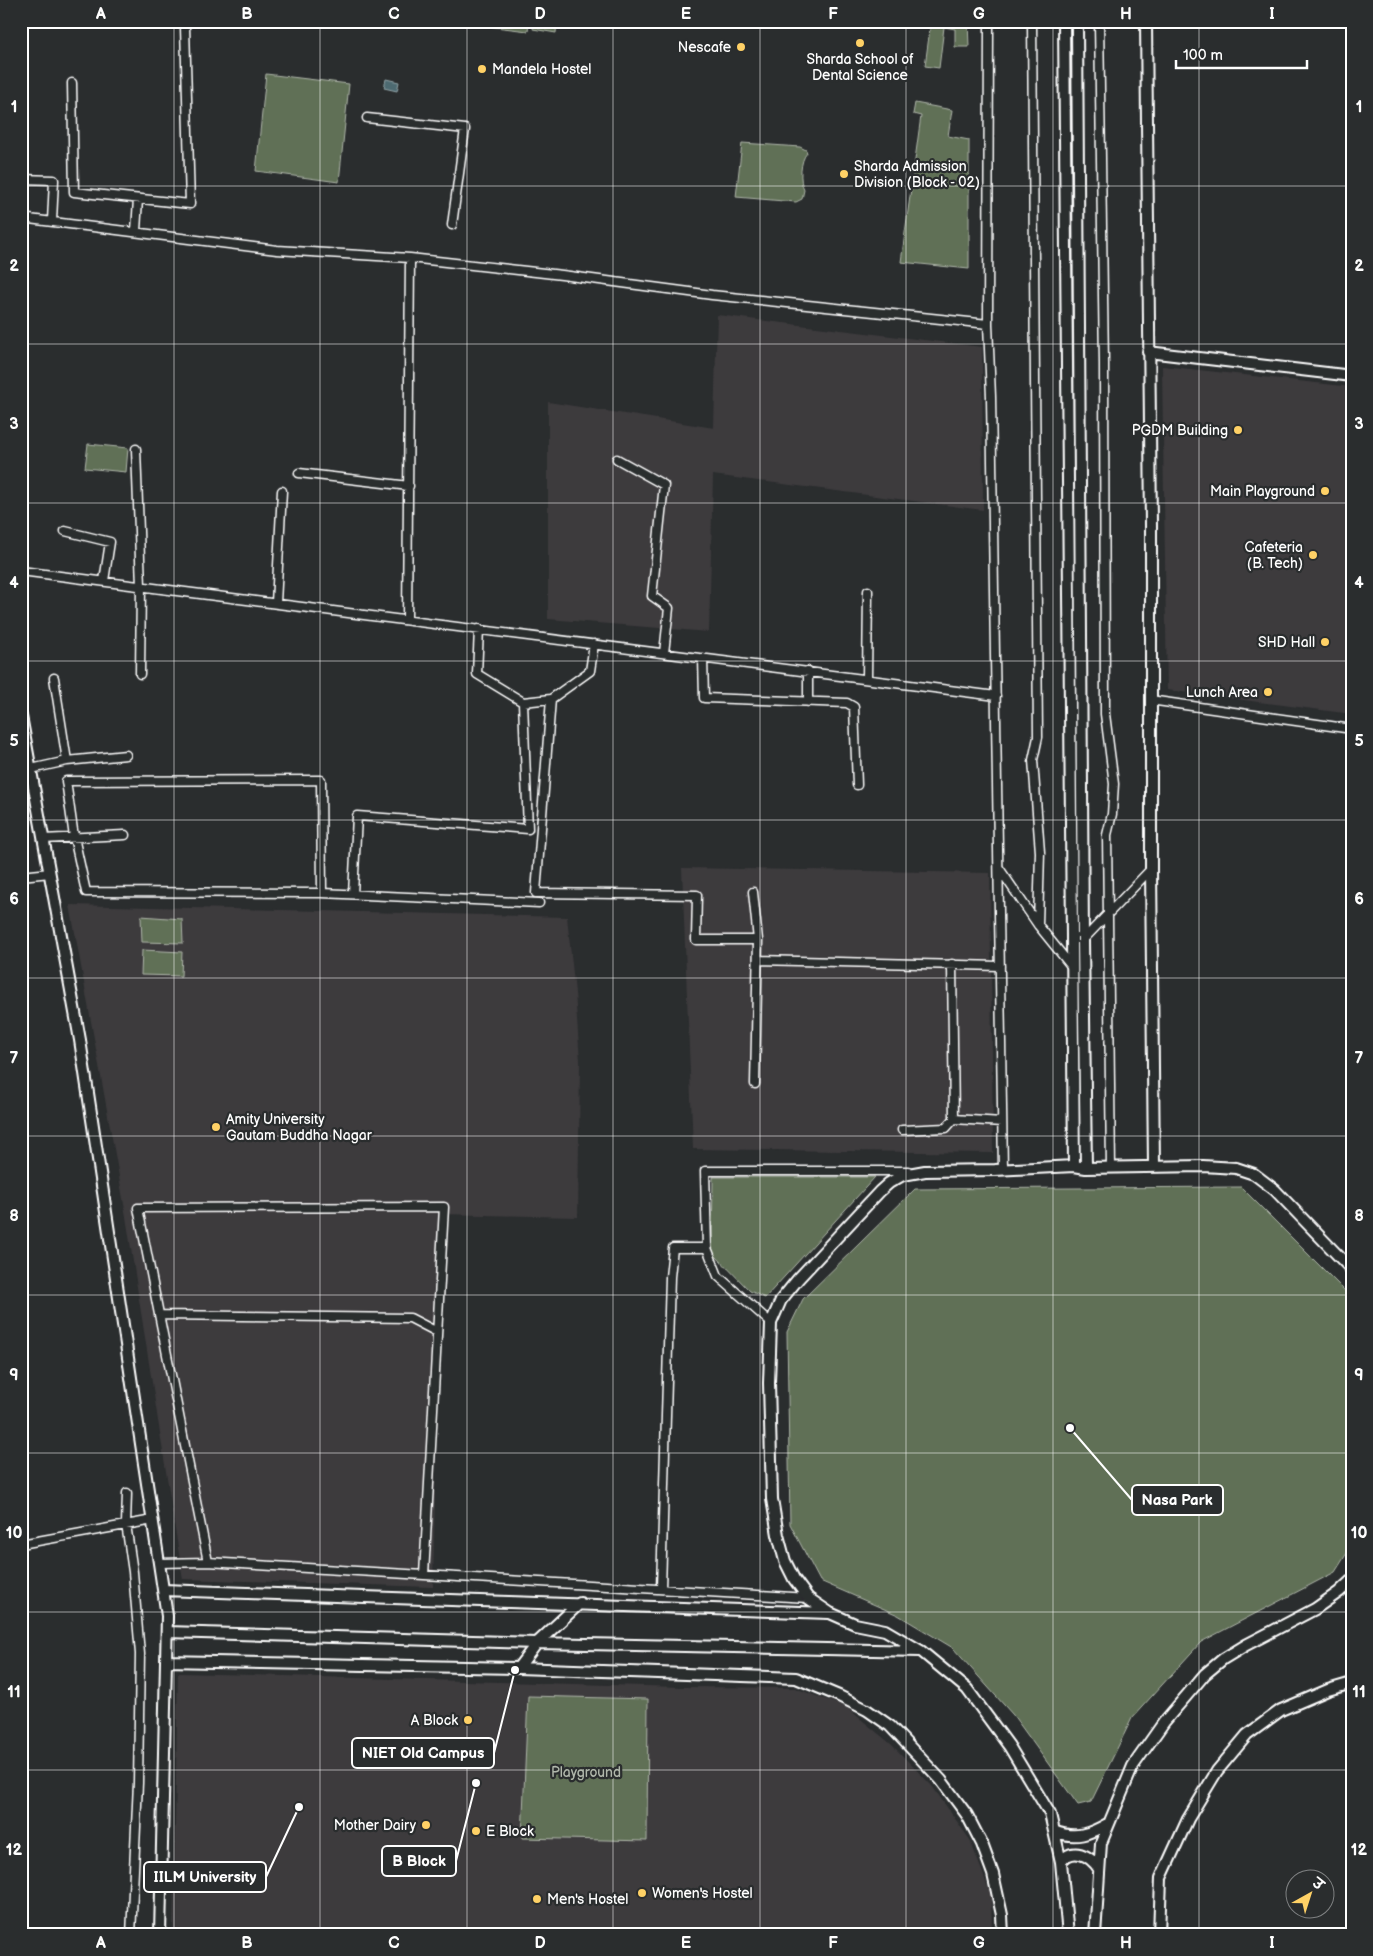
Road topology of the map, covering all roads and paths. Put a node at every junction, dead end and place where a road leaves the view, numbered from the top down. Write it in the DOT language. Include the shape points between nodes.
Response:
graph roads {
  1 [pos="989,21"];
  2 [pos="1032,21"];
  3 [pos="1064,21"];
  4 [pos="1077,21"];
  5 [pos="1099,21"];
  6 [pos="1146,21"];
  7 [pos="186,27"];
  8 [pos="72,83"];
  9 [pos="367,118"];
  10 [pos="21,179"];
  11 [pos="138,199"];
  12 [pos="21,218"];
  13 [pos="52,221"];
  14 [pos="452,225"];
  15 [pos="136,231"];
  16 [pos="410,258"];
  17 [pos="988,324"];
  18 [pos="1148,352"];
  19 [pos="1352,376"];
  20 [pos="136,449"];
  21 [pos="617,460"];
  22 [pos="299,473"];
  23 [pos="409,486"];
  24 [pos="282,491"];
  25 [pos="65,531"];
  26 [pos="21,571"];
  27 [pos="104,581"];
  28 [pos="141,586"];
  29 [pos="868,591"];
  30 [pos="276,603"];
  31 [pos="408,620"];
  32 [pos="478,629"];
  33 [pos="594,644"];
  34 [pos="664,653"];
  35 [pos="703,658"];
  36 [pos="808,671"];
  37 [pos="140,674"];
  38 [pos="54,678"];
  39 [pos="867,679"];
  40 [pos="996,696"];
  41 [pos="551,699"];
  42 [pos="1150,700"];
  43 [pos="522,702"];
  44 [pos="808,702"];
  45 [pos="21,716"];
  46 [pos="1352,729"];
  47 [pos="126,755"];
  48 [pos="67,761"];
  49 [pos="31,769"];
  50 [pos="857,785"];
  51 [pos="125,835"];
  52 [pos="74,837"];
  53 [pos="43,838"];
  54 [pos="999,868"];
  55 [pos="1150,869"];
  56 [pos="50,873"];
  57 [pos="21,876"];
  58 [pos="753,892"];
  59 [pos="322,893"];
  60 [pos="353,894"];
  61 [pos="539,903"];
  62 [pos="1109,913"];
  63 [pos="1038,925"];
  64 [pos="758,940"];
  65 [pos="1083,940"];
  66 [pos="758,960"];
  67 [pos="952,964"];
  68 [pos="1000,966"];
  69 [pos="1072,967"];
  70 [pos="755,1084"];
  71 [pos="954,1119"];
  72 [pos="1002,1122"];
  73 [pos="902,1130"];
  74 [pos="1074,1166"];
  75 [pos="1154,1167"];
  76 [pos="1086,1168"];
  77 [pos="1111,1168"];
  78 [pos="1003,1170"];
  79 [pos="925,1172"];
  80 [pos="707,1248"];
  81 [pos="1352,1270"];
  82 [pos="160,1315"];
  83 [pos="771,1323"];
  84 [pos="437,1332"];
  85 [pos="127,1493"];
  86 [pos="152,1520"];
  87 [pos="126,1524"];
  88 [pos="21,1544"];
  89 [pos="208,1562"];
  90 [pos="159,1563"];
  91 [pos="424,1575"];
  92 [pos="1352,1580"];
  93 [pos="661,1589"];
  94 [pos="163,1590"];
  95 [pos="808,1598"];
  96 [pos="580,1604"];
  97 [pos="830,1613"];
  98 [pos="167,1632"];
  99 [pos="537,1644"];
  100 [pos="921,1651"];
  101 [pos="166,1661"];
  102 [pos="518,1668"];
  103 [pos="1352,1683"];
  104 [pos="1109,1823"];
  105 [pos="1054,1831"];
  106 [pos="1061,1862"];
  107 [pos="1098,1869"];
  108 [pos="132,1935"];
  109 [pos="160,1935"];
  110 [pos="1003,1935"];
  111 [pos="1068,1935"];
  112 [pos="1095,1935"];
  113 [pos="1159,1935"];
  1 -- 17 [label="street"];
  2 -- 63 [label="street" via="1038,737 1033,760 1040,852"];
  3 -- 69 [label="street"];
  4 -- 65 [label="street"];
  5 -- 62 [label="street" via="1105,714 1114,784 1108,835"];
  6 -- 18 [label="street"];
  7 -- 11 [label="street" via="190,204"];
  8 -- 11 [label="street" via="74,192"];
  9 -- 14 [label="street" via="465,129"];
  10 -- 13 [label="street" via="54,180"];
  11 -- 15 [label="street"];
  12 -- 13 [label="street"];
  13 -- 15 [label="street"];
  15 -- 16 [label="street" via="277,250"];
  16 -- 17 [label="street"];
  16 -- 23 [label="street"];
  17 -- 40 [label="street"];
  18 -- 19 [label="street"];
  18 -- 42 [label="street"];
  20 -- 28 [label="street"];
  21 -- 34 [label="street" via="664,485 652,596 669,608"];
  22 -- 23 [label="street"];
  23 -- 31 [label="street"];
  24 -- 30 [label="street"];
  25 -- 27 [label="street" via="110,542"];
  26 -- 27 [label="street"];
  27 -- 28 [label="street"];
  28 -- 30 [label="street"];
  28 -- 37 [label="street"];
  29 -- 39 [label="street"];
  30 -- 31 [label="street"];
  31 -- 32 [label="street"];
  32 -- 33 [label="street"];
  32 -- 43 [label="street" via="476,674"];
  33 -- 34 [label="street"];
  33 -- 41 [label="street" via="590,670"];
  34 -- 35 [label="street"];
  35 -- 36 [label="street"];
  35 -- 44 [label="street" via="704,698"];
  36 -- 39 [label="street"];
  36 -- 44 [label="street"];
  38 -- 48 [label="street"];
  39 -- 40 [label="street"];
  40 -- 54 [label="street"];
  41 -- 43 [label="street"];
  41 -- 64 [label="street" via="536,893 697,895 696,940"];
  42 -- 46 [label="street"];
  42 -- 55 [label="street"];
  43 -- 60 [label="street" via="528,829 357,816"];
  44 -- 50 [label="street" via="847,703 854,707"];
  45 -- 49 [label="street"];
  47 -- 48 [label="street"];
  48 -- 49 [label="street"];
  49 -- 53 [label="street"];
  51 -- 52 [label="street"];
  52 -- 53 [label="street"];
  52 -- 59 [label="street" via="86,892"];
  52 -- 59 [label="street" via="66,781 321,780"];
  53 -- 56 [label="street"];
  54 -- 63 [label="street"];
  54 -- 68 [label="street"];
  55 -- 62 [label="street"];
  55 -- 75 [label="street"];
  56 -- 57 [label="street"];
  56 -- 86 [label="street" via="80,1040"];
  58 -- 64 [label="street"];
  59 -- 60 [label="street"];
  60 -- 61 [label="street"];
  62 -- 65 [label="street"];
  62 -- 77 [label="street"];
  63 -- 69 [label="street"];
  64 -- 66 [label="street"];
  65 -- 76 [label="street"];
  66 -- 67 [label="street"];
  66 -- 70 [label="street"];
  67 -- 68 [label="street"];
  67 -- 71 [label="street"];
  68 -- 72 [label="street"];
  69 -- 74 [label="street"];
  71 -- 72 [label="street"];
  71 -- 73 [label="street" via="946,1128"];
  72 -- 78 [label="street"];
  74 -- 76 [label="street"];
  74 -- 78 [label="street"];
  75 -- 77 [label="street"];
  75 -- 81 [label="street" via="1236,1168 1254,1174 1275,1190"];
  76 -- 77 [label="street"];
  78 -- 79 [label="street"];
  79 -- 80 [label="street" via="705,1171"];
  79 -- 83 [label="street" via="904,1175 880,1191 798,1279 781,1300"];
  80 -- 83 [label="street" via="718,1276"];
  80 -- 93 [label="street" via="673,1248"];
  82 -- 84 [label="street" via="410,1318"];
  82 -- 84 [label="street" via="138,1208 444,1207"];
  82 -- 89 [label="street"];
  83 -- 95 [label="street" via="772,1499 785,1561"];
  84 -- 91 [label="street"];
  85 -- 87 [label="street"];
  86 -- 87 [label="street"];
  86 -- 90 [label="street"];
  87 -- 88 [label="street"];
  87 -- 108 [label="street" via="140,1654"];
  89 -- 90 [label="street"];
  89 -- 91 [label="street"];
  90 -- 94 [label="street"];
  91 -- 93 [label="street"];
  92 -- 104 [label="street" via="1315,1610 1246,1644 1205,1674 1164,1722 1133,1766"];
  93 -- 95 [label="street"];
  94 -- 96 [label="street"];
  94 -- 98 [label="street"];
  95 -- 97 [label="street"];
  96 -- 97 [label="street"];
  96 -- 99 [label="street"];
  97 -- 100 [label="street" via="856,1624 885,1630"];
  98 -- 99 [label="street"];
  98 -- 101 [label="street"];
  99 -- 100 [label="street"];
  99 -- 102 [label="street"];
  100 -- 105 [label="street" via="967,1690 1009,1746 1050,1814"];
  101 -- 102 [label="street"];
  101 -- 109 [label="street"];
  102 -- 110 [label="street" via="796,1678 867,1710 890,1726 911,1747 968,1815 993,1874"];
  103 -- 113 [label="street" via="1281,1710 1247,1735 1217,1771 1188,1819 1161,1878"];
  104 -- 105 [label="street" via="1086,1835 1064,1836"];
  104 -- 107 [label="street" via="1101,1843"];
  105 -- 106 [label="street"];
  106 -- 107 [label="street" via="1069,1855 1080,1853"];
  106 -- 111 [label="street"];
  107 -- 112 [label="street"];
}
